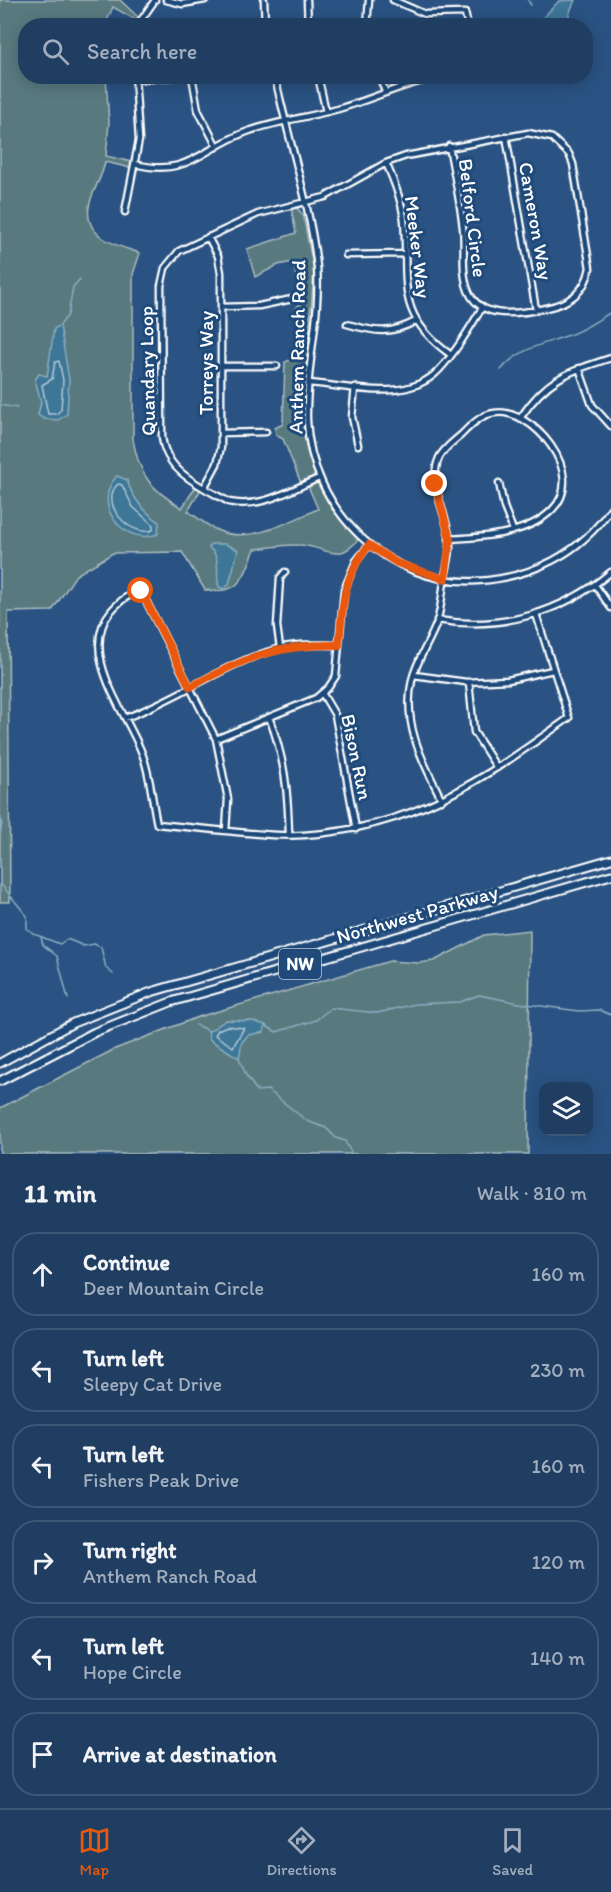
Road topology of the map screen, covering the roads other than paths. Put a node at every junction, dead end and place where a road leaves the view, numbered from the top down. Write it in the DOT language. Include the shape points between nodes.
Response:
graph roads {
  1 [pos="155,0"];
  2 [pos="166,0"];
  3 [pos="205,0"];
  4 [pos="264,0"];
  5 [pos="307,0"];
  6 [pos="369,0"];
  7 [pos="393,0"];
  8 [pos="143,18"];
  9 [pos="265,18"];
  10 [pos="308,18"];
  11 [pos="368,18"];
  12 [pos="466,18"];
  13 [pos="135,84"];
  14 [pos="193,84"];
  15 [pos="277,84"];
  16 [pos="320,84"];
  17 [pos="382,84"];
  18 [pos="407,84"];
  19 [pos="385,91"];
  20 [pos="326,112"];
  21 [pos="284,122"];
  22 [pos="506,136"];
  23 [pos="448,146"];
  24 [pos="217,147"];
  25 [pos="386,163"];
  26 [pos="135,164"];
  27 [pos="304,202"];
  28 [pos="125,212"];
  29 [pos="208,237"];
  30 [pos="404,254"];
  31 [pos="346,255"];
  32 [pos="292,299"];
  33 [pos="221,307"];
  34 [pos="482,308"];
  35 [pos="536,310"];
  36 [pos="416,321"];
  37 [pos="348,324"];
  38 [pos="451,355"];
  39 [pos="611,358"];
  40 [pos="221,366"];
  41 [pos="277,366"];
  42 [pos="579,368"];
  43 [pos="309,383"];
  44 [pos="355,387"];
  45 [pos="521,417"];
  46 [pos="611,426"];
  47 [pos="266,432"];
  48 [pos="221,433"];
  49 [pos="358,444"];
  50 [pos="320,478"];
  51 [pos="499,483"];
  52 [pos="204,488"];
  53 [pos="611,508"];
  54 [pos="513,530"];
  55 [pos="450,539"];
  56 [pos="369,545"];
  57 [pos="285,572"];
  58 [pos="611,572"];
  59 [pos="445,579"];
  60 [pos="595,585"];
  61 [pos="611,608"];
  62 [pos="536,614"];
  63 [pos="437,620"];
  64 [pos="339,645"];
  65 [pos="280,648"];
  66 [pos="554,670"];
  67 [pos="414,675"];
  68 [pos="469,682"];
  69 [pos="190,687"];
  70 [pos="322,693"];
  71 [pos="269,717"];
  72 [pos="125,718"];
  73 [pos="216,739"];
  74 [pos="497,768"];
  75 [pos="442,801"];
  76 [pos="356,829"];
  77 [pos="226,831"];
  78 [pos="289,835"];
  79 [pos="611,859"];
  80 [pos="611,875"];
  81 [pos="0,1063"];
  82 [pos="0,1081"];
  1 -- 8 [label="street"];
  2 -- 3 [label="street" via="182,4"];
  4 -- 9 [label="street"];
  5 -- 10 [label="street"];
  6 -- 11 [label="street"];
  7 -- 12 [label="street" via="425,14 465,13"];
  13 -- 26 [label="street" via="139,135"];
  14 -- 24 [label="street" via="198,110"];
  15 -- 21 [label="street, Anthem Ranch Road"];
  16 -- 20 [label="street"];
  17 -- 19 [label="street"];
  18 -- 19 [label="street"];
  19 -- 20 [label="street"];
  20 -- 21 [label="street"];
  21 -- 24 [label="street" via="248,131"];
  21 -- 27 [label="street, Anthem Ranch Road"];
  22 -- 23 [label="street, Belford Circle"];
  22 -- 35 [label="street, Cameron Way"];
  22 -- 35 [label="street, Belford Circle" via="537,133 558,142 568,154 575,176 589,258 588,277 575,297"];
  23 -- 25 [label="street, Belford Circle"];
  23 -- 34 [label="street, Belford Circle" via="463,228 464,278 470,294"];
  24 -- 26 [label="street" via="191,162 168,169"];
  25 -- 27 [label="street, Belford Circle" via="335,193"];
  25 -- 30 [label="street, Meeker Way" via="402,209"];
  26 -- 28 [label="street"];
  27 -- 29 [label="street, Quandary Loop" via="262,213"];
  27 -- 43 [label="street, Anthem Ranch Road" via="317,279"];
  29 -- 33 [label="street, Torreys Way" via="220,264"];
  29 -- 52 [label="street, Quandary Loop" via="171,259 161,286 163,446 174,466"];
  30 -- 31 [label="street"];
  30 -- 36 [label="street, Meeker Way" via="407,294"];
  32 -- 33 [label="street" via="259,306"];
  33 -- 40 [label="street, Torreys Way"];
  34 -- 35 [label="street, Belford Circle" via="507,315"];
  34 -- 38 [label="street"];
  36 -- 37 [label="street" via="388,332"];
  36 -- 38 [label="street, Meeker Way" via="429,338"];
  38 -- 44 [label="street" via="434,375 413,386 389,390"];
  39 -- 42 [label="street"];
  40 -- 41 [label="street"];
  40 -- 48 [label="street, Torreys Way"];
  42 -- 45 [label="street" via="546,385"];
  42 -- 46 [label="street" via="592,405"];
  43 -- 44 [label="street"];
  43 -- 50 [label="street, Anthem Ranch Road" via="310,450"];
  44 -- 49 [label="street" via="352,417"];
  45 -- 54 [label="street" via="558,455 565,481 550,512"];
  45 -- 55 [label="street" via="498,412 484,416 441,455 435,483"];
  47 -- 48 [label="street"];
  48 -- 52 [label="street, Torreys Way" via="219,459"];
  50 -- 52 [label="street, Quandary Loop" via="250,505 229,502"];
  50 -- 56 [label="street, Anthem Ranch Road" via="336,508"];
  51 -- 54 [label="street"];
  53 -- 59 [label="street, Anthem Ranch Road" via="577,546 536,570 488,581"];
  54 -- 55 [label="street" via="494,536"];
  55 -- 59 [label="street"];
  56 -- 59 [label="street, Anthem Ranch Road" via="397,563"];
  56 -- 64 [label="street" via="356,561 344,590"];
  57 -- 65 [label="street" via="280,578"];
  58 -- 60 [label="street"];
  59 -- 63 [label="street"];
  60 -- 61 [label="street"];
  60 -- 62 [label="street"];
  62 -- 63 [label="street" via="489,623"];
  62 -- 66 [label="street"];
  63 -- 67 [label="street"];
  64 -- 65 [label="street"];
  64 -- 70 [label="street" via="336,676"];
  65 -- 69 [label="street"];
  66 -- 68 [label="street" via="508,680"];
  66 -- 74 [label="street" via="569,718"];
  67 -- 68 [label="street"];
  67 -- 75 [label="street" via="411,728"];
  68 -- 74 [label="street" via="474,732"];
  69 -- 72 [label="street"];
  69 -- 72 [label="street" via="141,591 133,593 107,617 100,644 101,666"];
  69 -- 73 [label="street"];
  70 -- 71 [label="street"];
  70 -- 76 [label="street, Bison Run" via="335,715"];
  71 -- 73 [label="street"];
  71 -- 78 [label="street" via="285,766"];
  72 -- 77 [label="street" via="144,757 157,824"];
  73 -- 77 [label="street" via="228,799"];
  74 -- 75 [label="street"];
  75 -- 76 [label="street" via="402,818"];
  76 -- 78 [label="street"];
  77 -- 78 [label="street"];
  79 -- 81 [label="highway, Northwest Parkway / NW" via="151,992 73,1023"];
  80 -- 82 [label="highway, Northwest Parkway / NW" via="171,1002 95,1032"];
}
